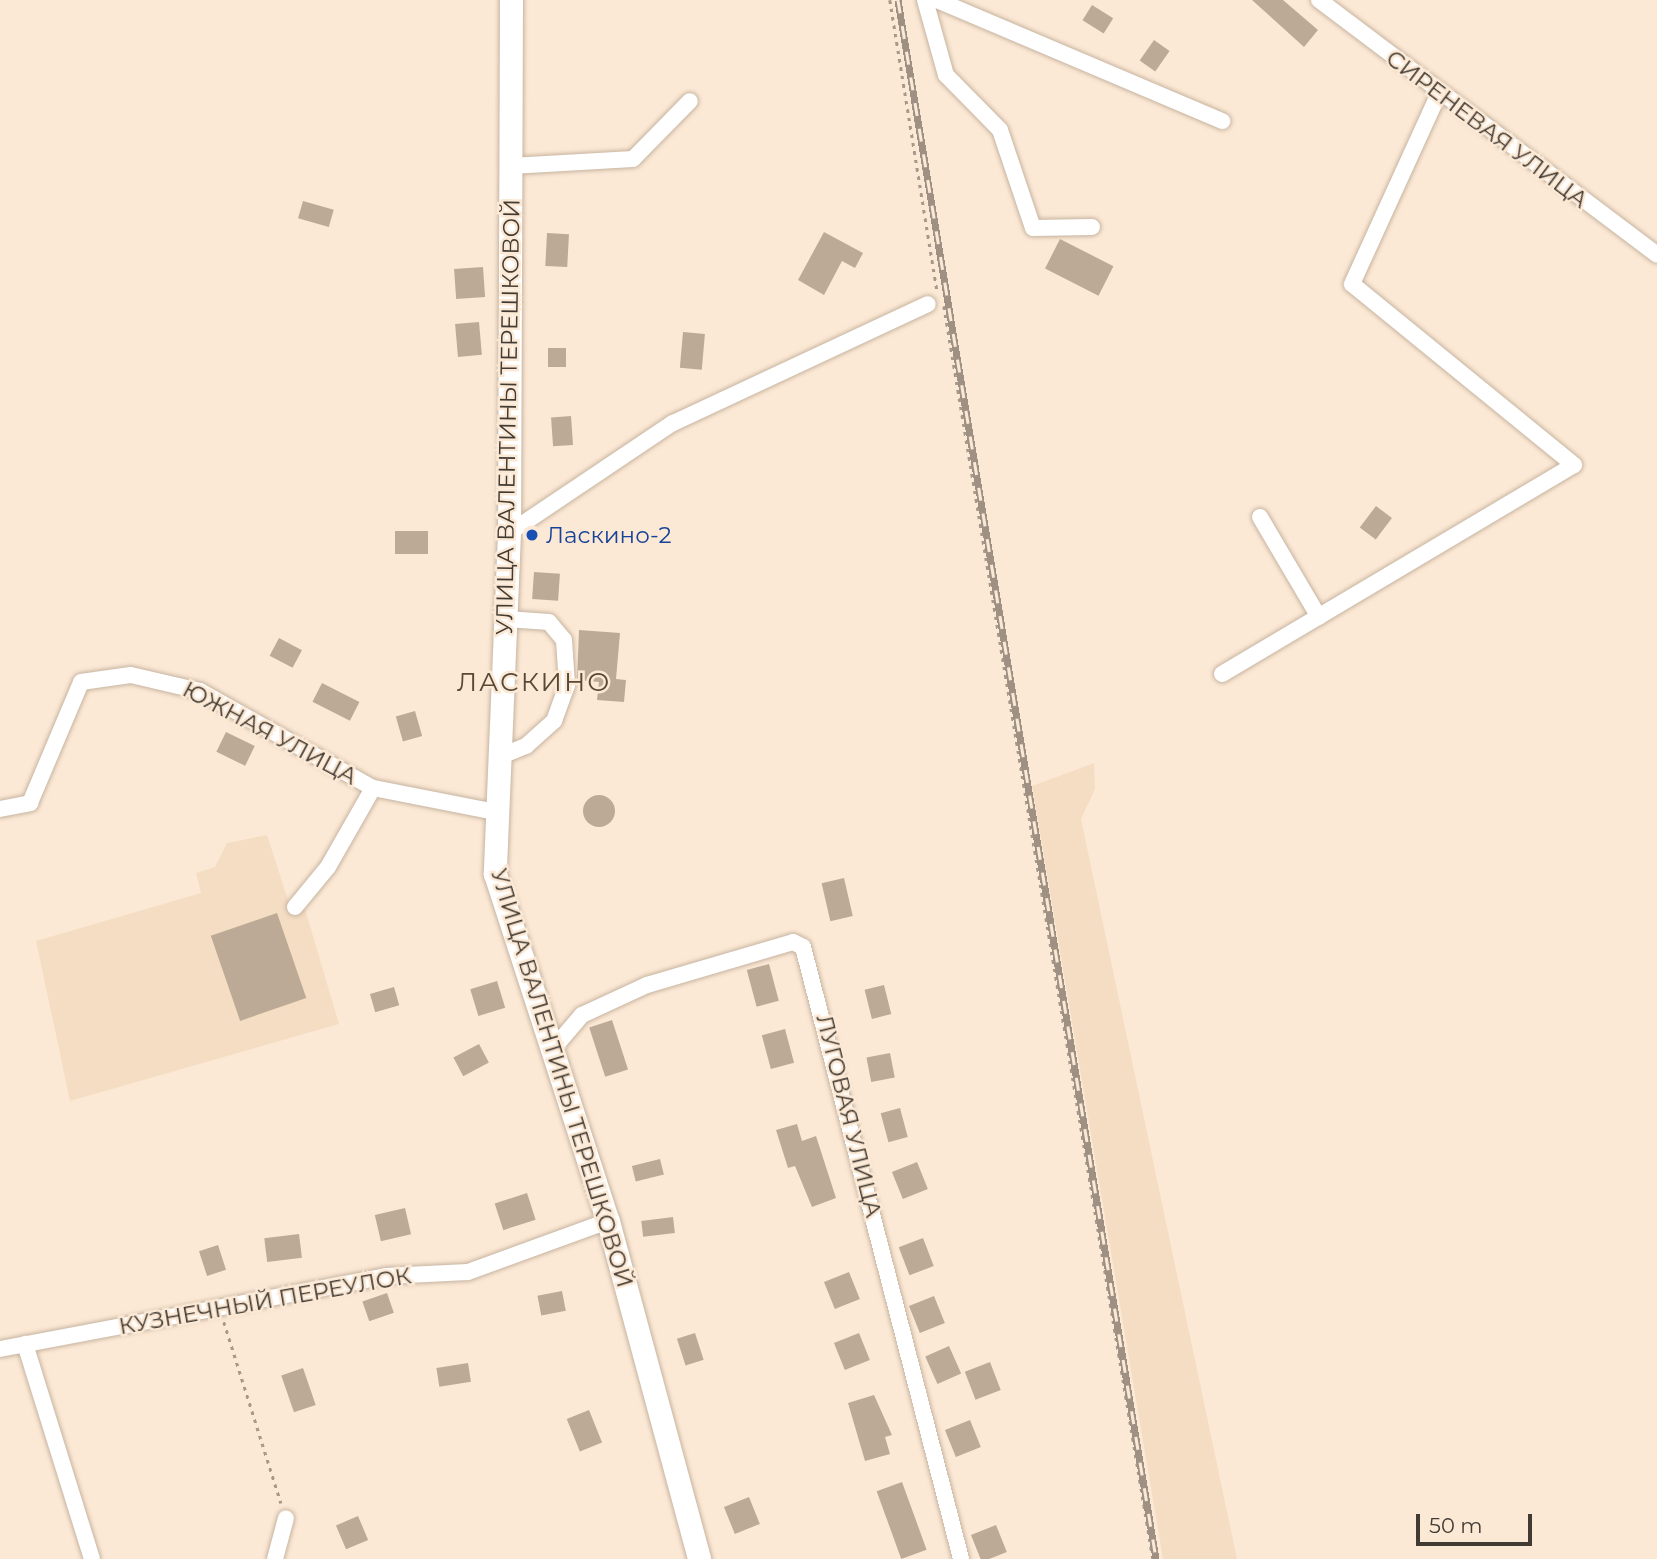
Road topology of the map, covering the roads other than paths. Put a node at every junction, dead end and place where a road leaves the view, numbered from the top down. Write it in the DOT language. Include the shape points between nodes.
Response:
graph roads {
  1 [pos="511,0"];
  2 [pos="925,0"];
  3 [pos="937,0"];
  4 [pos="1319,0"];
  5 [pos="1437,94"];
  6 [pos="690,101"];
  7 [pos="1223,121"];
  8 [pos="511,166"];
  9 [pos="1092,227"];
  10 [pos="1657,255"];
  11 [pos="936,303"];
  12 [pos="1259,517"];
  13 [pos="509,533"];
  14 [pos="1319,617"];
  15 [pos="506,619"];
  16 [pos="1222,674"];
  17 [pos="500,756"];
  18 [pos="373,788"];
  19 [pos="0,808"];
  20 [pos="495,812"];
  21 [pos="295,907"];
  22 [pos="552,1050"];
  23 [pos="608,1222"];
  24 [pos="25,1344"];
  25 [pos="0,1349"];
  26 [pos="286,1518"];
  27 [pos="92,1559"];
  28 [pos="275,1559"];
  29 [pos="699,1559"];
  30 [pos="961,1559"];
  1 -- 8 [label="street, УЛИЦА ВАЛЕНТИНЫ ТЕРЕШКОВОЙ"];
  2 -- 9 [label="street" via="946,75 1000,130 1033,228"];
  3 -- 7 [label="street"];
  4 -- 5 [label="street, СИРЕНЕВАЯ УЛИЦА"];
  5 -- 10 [label="street, СИРЕНЕВАЯ УЛИЦА"];
  5 -- 14 [label="street" via="1352,284 1574,465"];
  6 -- 8 [label="street" via="633,159"];
  8 -- 13 [label="street, УЛИЦА ВАЛЕНТИНЫ ТЕРЕШКОВОЙ"];
  11 -- 13 [label="street" via="673,423"];
  12 -- 14 [label="street"];
  13 -- 15 [label="street, УЛИЦА ВАЛЕНТИНЫ ТЕРЕШКОВОЙ"];
  14 -- 16 [label="street"];
  15 -- 17 [label="street, УЛИЦА ВАЛЕНТИНЫ ТЕРЕШКОВОЙ"];
  15 -- 17 [label="street" via="549,622 564,640 566,685 554,721 526,746"];
  17 -- 20 [label="street, УЛИЦА ВАЛЕНТИНЫ ТЕРЕШКОВОЙ"];
  18 -- 19 [label="street, ЮЖНАЯ УЛИЦА" via="200,691 131,675 81,682 30,803"];
  18 -- 20 [label="street, ЮЖНАЯ УЛИЦА"];
  18 -- 21 [label="street" via="328,867"];
  20 -- 22 [label="street, УЛИЦА ВАЛЕНТИНЫ ТЕРЕШКОВОЙ" via="495,874"];
  22 -- 23 [label="street, УЛИЦА ВАЛЕНТИНЫ ТЕРЕШКОВОЙ"];
  22 -- 30 [label="street, ЛУГОВАЯ УЛИЦА" via="582,1015 646,985 793,942 803,947"];
  23 -- 24 [label="street, КУЗНЕЧНЫЙ ПЕРЕУЛОК" via="468,1272 386,1276"];
  23 -- 29 [label="street, УЛИЦА ВАЛЕНТИНЫ ТЕРЕШКОВОЙ"];
  24 -- 25 [label="street, КУЗНЕЧНЫЙ ПЕРЕУЛОК"];
  24 -- 27 [label="street"];
  26 -- 28 [label="street"];
}
